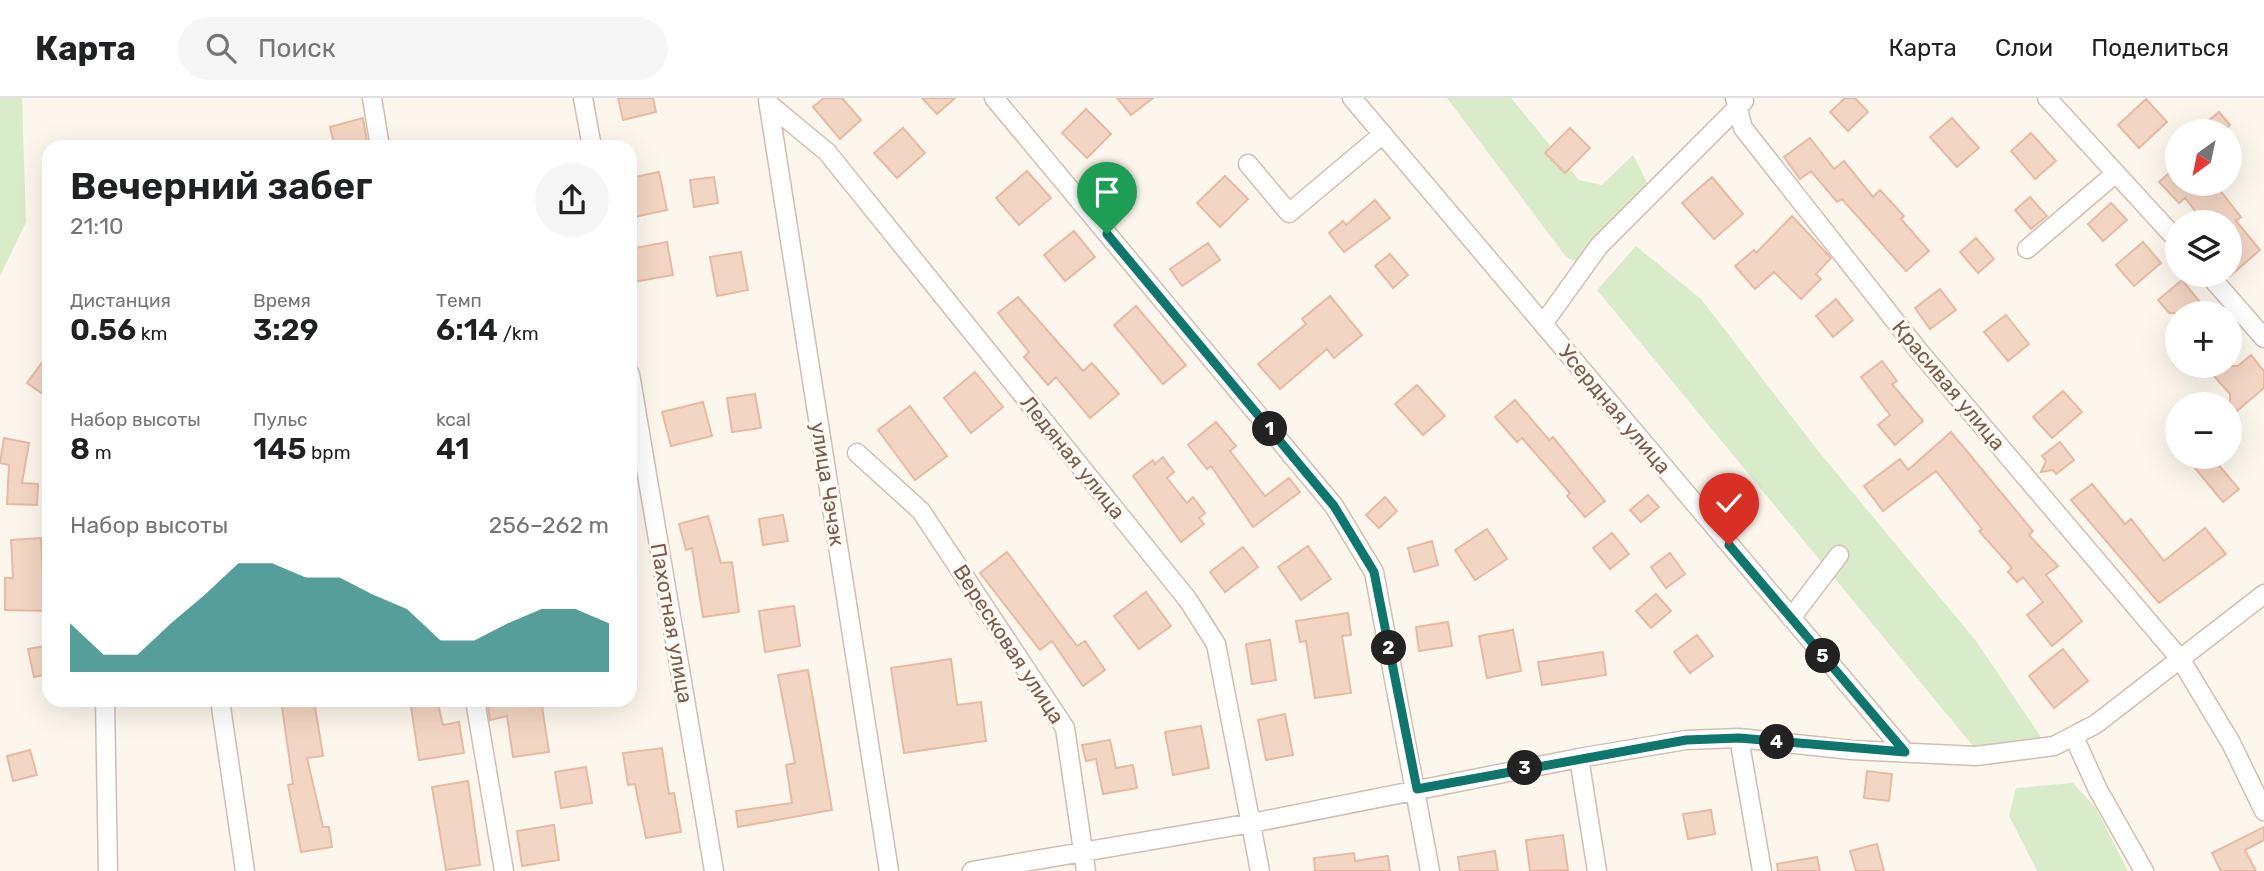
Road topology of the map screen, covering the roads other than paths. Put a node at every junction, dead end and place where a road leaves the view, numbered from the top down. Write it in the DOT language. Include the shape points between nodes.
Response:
graph roads {
  1 [pos="372,98"];
  2 [pos="583,98"];
  3 [pos="994,98"];
  4 [pos="1352,98"];
  5 [pos="2047,98"];
  6 [pos="768,101"];
  7 [pos="1740,101"];
  8 [pos="1383,134"];
  9 [pos="379,140"];
  10 [pos="591,140"];
  11 [pos="1248,164"];
  12 [pos="2116,173"];
  13 [pos="2165,227"];
  14 [pos="2027,249"];
  15 [pos="2219,287"];
  16 [pos="1543,324"];
  17 [pos="2264,338"];
  18 [pos="637,415"];
  19 [pos="858,453"];
  20 [pos="1839,555"];
  21 [pos="2264,594"];
  22 [pos="1791,618"];
  23 [pos="2181,660"];
  24 [pos="105,707"];
  25 [pos="221,707"];
  26 [pos="476,707"];
  27 [pos="2074,737"];
  28 [pos="1739,738"];
  29 [pos="1905,752"];
  30 [pos="1579,758"];
  31 [pos="1417,789"];
  32 [pos="2264,811"];
  33 [pos="1252,823"];
  34 [pos="1082,852"];
  35 [pos="108,871"];
  36 [pos="245,871"];
  37 [pos="504,871"];
  38 [pos="714,871"];
  39 [pos="889,871"];
  40 [pos="972,871"];
  41 [pos="1086,871"];
  42 [pos="1260,871"];
  43 [pos="1430,871"];
  44 [pos="1597,871"];
  45 [pos="1762,871"];
  46 [pos="2144,871"];
  1 -- 9 [label="street"];
  2 -- 10 [label="street"];
  3 -- 31 [label="street" via="1334,506 1374,572"];
  4 -- 8 [label="street, Усердная улица"];
  5 -- 12 [label="street"];
  6 -- 33 [label="street, Ледяная улица" via="827,152 1188,600 1216,644"];
  6 -- 39 [label="street, улица Чэчэк"];
  7 -- 16 [label="street" via="1600,246"];
  7 -- 23 [label="street, Красивая улица" via="1744,128 1918,350"];
  8 -- 11 [label="street" via="1289,213"];
  8 -- 16 [label="street, Усердная улица"];
  12 -- 13 [label="street"];
  12 -- 14 [label="street"];
  15 -- 17 [label="street"];
  16 -- 22 [label="street, Усердная улица"];
  18 -- 38 [label="street, Пахотная улица"];
  19 -- 34 [label="street, Вересковая улица" via="921,511 1065,728"];
  20 -- 22 [label="street"];
  21 -- 23 [label="street"];
  22 -- 29 [label="street, Усердная улица"];
  23 -- 27 [label="street"];
  23 -- 32 [label="street, Красивая улица" via="2231,743"];
  24 -- 35 [label="street"];
  25 -- 36 [label="street"];
  26 -- 37 [label="street"];
  27 -- 29 [label="street" via="2054,746 1998,754"];
  27 -- 46 [label="street"];
  28 -- 29 [label="street"];
  28 -- 30 [label="street" via="1686,740"];
  28 -- 45 [label="street"];
  30 -- 31 [label="street"];
  30 -- 44 [label="street"];
  31 -- 33 [label="street"];
  31 -- 43 [label="street"];
  33 -- 34 [label="street"];
  33 -- 42 [label="street, Ледяная улица"];
  34 -- 40 [label="street"];
  34 -- 41 [label="street, Вересковая улица"];
}
